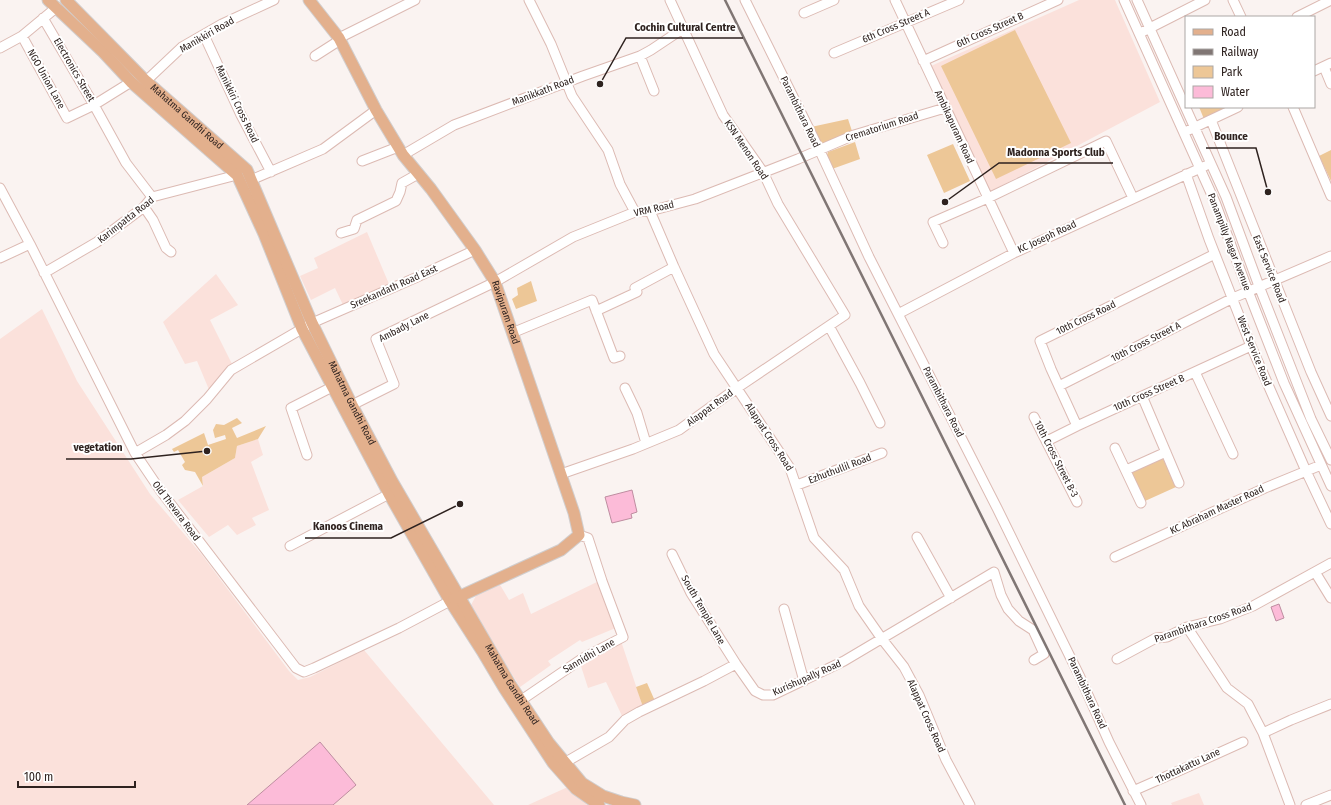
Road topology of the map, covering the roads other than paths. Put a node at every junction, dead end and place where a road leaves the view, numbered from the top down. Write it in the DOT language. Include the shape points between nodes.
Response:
graph roads {
  1 [pos="274,0"];
  2 [pos="309,0"];
  3 [pos="415,0"];
  4 [pos="529,0"];
  5 [pos="670,0"];
  6 [pos="745,0"];
  7 [pos="834,0"];
  8 [pos="895,0"];
  9 [pos="959,0"];
  10 [pos="1058,0"];
  11 [pos="1124,0"];
  12 [pos="1137,0"];
  13 [pos="1205,0"];
  14 [pos="1233,0"];
  15 [pos="1331,0"];
  16 [pos="58,1"];
  17 [pos="804,13"];
  18 [pos="1241,16"];
  19 [pos="1299,16"];
  20 [pos="43,18"];
  21 [pos="905,22"];
  22 [pos="684,28"];
  23 [pos="1150,28"];
  24 [pos="1140,34"];
  25 [pos="204,35"];
  26 [pos="22,36"];
  27 [pos="340,39"];
  28 [pos="0,48"];
  29 [pos="834,53"];
  30 [pos="315,56"];
  31 [pos="640,56"];
  32 [pos="923,61"];
  33 [pos="1327,65"];
  34 [pos="1315,71"];
  35 [pos="146,81"];
  36 [pos="132,82"];
  37 [pos="566,82"];
  38 [pos="1331,84"];
  39 [pos="654,91"];
  40 [pos="94,105"];
  41 [pos="1185,106"];
  42 [pos="945,108"];
  43 [pos="1186,108"];
  44 [pos="1236,108"];
  45 [pos="1293,108"];
  46 [pos="376,110"];
  47 [pos="1211,120"];
  48 [pos="1195,128"];
  49 [pos="1184,133"];
  50 [pos="819,149"];
  51 [pos="401,151"];
  52 [pos="798,159"];
  53 [pos="362,161"];
  54 [pos="1211,163"];
  55 [pos="1200,168"];
  56 [pos="271,172"];
  57 [pos="763,172"];
  58 [pos="418,174"];
  59 [pos="1186,174"];
  60 [pos="237,175"];
  61 [pos="251,180"];
  62 [pos="0,188"];
  63 [pos="1331,196"];
  64 [pos="152,197"];
  65 [pos="988,198"];
  66 [pos="1133,198"];
  67 [pos="144,207"];
  68 [pos="635,212"];
  69 [pos="650,212"];
  70 [pos="341,233"];
  71 [pos="943,243"];
  72 [pos="30,244"];
  73 [pos="475,250"];
  74 [pos="171,252"];
  75 [pos="1014,253"];
  76 [pos="1216,254"];
  77 [pos="1331,256"];
  78 [pos="0,258"];
  79 [pos="674,267"];
  80 [pos="44,273"];
  81 [pos="1274,280"];
  82 [pos="494,282"];
  83 [pos="1259,286"];
  84 [pos="1248,291"];
  85 [pos="1233,298"];
  86 [pos="596,311"];
  87 [pos="898,314"];
  88 [pos="845,315"];
  89 [pos="312,324"];
  90 [pos="829,326"];
  91 [pos="302,329"];
  92 [pos="512,333"];
  93 [pos="1251,346"];
  94 [pos="617,357"];
  95 [pos="1195,372"];
  96 [pos="1059,386"];
  97 [pos="332,387"];
  98 [pos="625,388"];
  99 [pos="737,388"];
  100 [pos="1142,396"];
  101 [pos="352,404"];
  102 [pos="1331,416"];
  103 [pos="1034,417"];
  104 [pos="880,423"];
  105 [pos="1077,426"];
  106 [pos="1047,441"];
  107 [pos="646,443"];
  108 [pos="1115,448"];
  109 [pos="1166,452"];
  110 [pos="135,453"];
  111 [pos="882,453"];
  112 [pos="1233,454"];
  113 [pos="307,455"];
  114 [pos="1331,460"];
  115 [pos="1321,464"];
  116 [pos="1126,470"];
  117 [pos="1306,471"];
  118 [pos="561,474"];
  119 [pos="1179,483"];
  120 [pos="797,485"];
  121 [pos="1331,486"];
  122 [pos="389,494"];
  123 [pos="1077,502"];
  124 [pos="1141,503"];
  125 [pos="1331,524"];
  126 [pos="579,536"];
  127 [pos="917,537"];
  128 [pos="290,546"];
  129 [pos="672,554"];
  130 [pos="1115,557"];
  131 [pos="1331,563"];
  132 [pos="1315,572"];
  133 [pos="951,598"];
  134 [pos="1331,598"];
  135 [pos="455,599"];
  136 [pos="784,609"];
  137 [pos="1187,627"];
  138 [pos="882,639"];
  139 [pos="1117,659"];
  140 [pos="1034,660"];
  141 [pos="736,664"];
  142 [pos="804,681"];
  143 [pos="520,700"];
  144 [pos="1331,704"];
  145 [pos="1263,733"];
  146 [pos="1243,742"];
  147 [pos="566,762"];
  148 [pos="1133,791"];
  149 [pos="1331,795"];
  150 [pos="600,802"];
  151 [pos="635,805"];
  152 [pos="970,805"];
  153 [pos="1141,805"];
  154 [pos="1290,805"];
  155 [pos="1307,805"];
  1 -- 25 [label="street, Manikkiri Road"];
  2 -- 27 [label="main road, Ravipuram Road"];
  3 -- 27 [label="street"];
  4 -- 37 [label="street"];
  5 -- 22 [label="street, KSN Menon Road"];
  6 -- 50 [label="street, Parambithara Road"];
  7 -- 17 [label="street"];
  8 -- 21 [label="street, Ambikapuram Road"];
  9 -- 21 [label="street, 6th Cross Street A"];
  10 -- 32 [label="street, 6th Cross Street B"];
  11 -- 24 [label="street, Panampilly Nagar Avenue"];
  12 -- 23 [label="street, Panampilly Nagar Avenue"];
  13 -- 23 [label="street"];
  14 -- 18 [label="street"];
  15 -- 19 [label="street"];
  16 -- 20 [label="street"];
  16 -- 35 [label="main road, Mahatma Gandhi Road"];
  16 -- 36 [label="main road, Mahatma Gandhi Road"];
  20 -- 26 [label="street"];
  20 -- 40 [label="street, Electronics Street"];
  21 -- 29 [label="street, 6th Cross Street A"];
  21 -- 32 [label="street, Ambikapuram Road"];
  22 -- 31 [label="street, Manikkath Road"];
  22 -- 57 [label="street, KSN Menon Road" via="723,114"];
  23 -- 24 [label="street"];
  23 -- 41 [label="street, Panampilly Nagar Avenue"];
  24 -- 49 [label="street, Panampilly Nagar Avenue"];
  25 -- 35 [label="street, Manikkiri Road" via="182,47"];
  25 -- 56 [label="street, Manikkiri Cross Road"];
  26 -- 28 [label="street"];
  26 -- 40 [label="street, NGO Union Lane" via="67,118"];
  27 -- 30 [label="street"];
  27 -- 46 [label="main road, Ravipuram Road"];
  31 -- 37 [label="street, Manikkath Road"];
  31 -- 39 [label="street"];
  32 -- 42 [label="street, Ambikapuram Road"];
  33 -- 34 [label="street"];
  33 -- 38 [label="street"];
  35 -- 61 [label="main road, Mahatma Gandhi Road" via="247,170"];
  36 -- 40 [label="street, Electronics Street"];
  36 -- 60 [label="main road, Mahatma Gandhi Road"];
  37 -- 51 [label="street, Manikkath Road" via="454,125"];
  37 -- 68 [label="street" via="572,96 608,150 620,184"];
  40 -- 64 [label="street" via="126,164"];
  42 -- 50 [label="street, Crematorium Road" via="854,135"];
  42 -- 65 [label="street, Ambikapuram Road"];
  43 -- 48 [label="street, Panampilly Nagar Avenue"];
  44 -- 47 [label="street"];
  45 -- 63 [label="street"];
  46 -- 51 [label="main road, Ravipuram Road"];
  46 -- 56 [label="street" via="323,148"];
  47 -- 48 [label="street"];
  47 -- 81 [label="street, East Service Road"];
  48 -- 49 [label="street"];
  48 -- 54 [label="street, Panampilly Nagar Avenue"];
  49 -- 55 [label="street, Panampilly Nagar Avenue"];
  50 -- 52 [label="street, Crematorium Road"];
  50 -- 87 [label="street, Parambithara Road"];
  51 -- 53 [label="street, Manikkath Road"];
  51 -- 58 [label="main road, Ravipuram Road"];
  52 -- 57 [label="street, VRM Road"];
  54 -- 55 [label="street, KC Joseph Road"];
  54 -- 83 [label="street, Panampilly Nagar Avenue"];
  55 -- 59 [label="street, KC Joseph Road"];
  55 -- 84 [label="street, Panampilly Nagar Avenue"];
  56 -- 61 [label="street"];
  57 -- 69 [label="street, VRM Road" via="695,199"];
  57 -- 88 [label="street, KSN Menon Road" via="778,204"];
  58 -- 70 [label="street" via="402,183 396,201 356,220 354,229"];
  58 -- 73 [label="main road, Ravipuram Road"];
  59 -- 66 [label="street, KC Joseph Road"];
  59 -- 76 [label="street, West Service Road"];
  60 -- 64 [label="street, Karimpatta Road"];
  60 -- 91 [label="main road, Mahatma Gandhi Road"];
  61 -- 89 [label="main road, Mahatma Gandhi Road"];
  62 -- 72 [label="street, Old Thevara Road"];
  64 -- 67 [label="street, Karimpatta Road"];
  65 -- 66 [label="street" via="1106,141"];
  65 -- 71 [label="street" via="933,222"];
  65 -- 75 [label="street, Ambikapuram Road"];
  66 -- 75 [label="street, KC Joseph Road"];
  67 -- 74 [label="street" via="166,248"];
  67 -- 80 [label="street, Karimpatta Road" via="97,242"];
  68 -- 69 [label="street, VRM Road"];
  68 -- 82 [label="street, VRM Road" via="573,237"];
  69 -- 79 [label="street, Alappat Cross Road"];
  72 -- 78 [label="street"];
  72 -- 80 [label="street, Old Thevara Road"];
  73 -- 82 [label="main road, Ravipuram Road"];
  73 -- 89 [label="street, Sreekandath Road East"];
  75 -- 87 [label="street, KC Joseph Road"];
  76 -- 85 [label="street, West Service Road"];
  76 -- 96 [label="street, 10th Cross Road" via="1040,340"];
  77 -- 81 [label="street"];
  79 -- 86 [label="street" via="635,288 637,292"];
  79 -- 99 [label="street, Alappat Cross Road" via="714,354"];
  80 -- 110 [label="street, Old Thevara Road"];
  81 -- 83 [label="street"];
  81 -- 102 [label="street, East Service Road"];
  82 -- 92 [label="main road, Ravipuram Road"];
  82 -- 101 [label="street, Ambady Lane" via="376,339 394,384"];
  83 -- 84 [label="street"];
  83 -- 114 [label="street, Panampilly Nagar Avenue"];
  84 -- 85 [label="street"];
  84 -- 115 [label="street, Panampilly Nagar Avenue" via="1284,383"];
  85 -- 93 [label="street, West Service Road"];
  85 -- 96 [label="street, 10th Cross Street A"];
  86 -- 92 [label="street" via="592,300"];
  86 -- 94 [label="street"];
  87 -- 148 [label="street, Parambithara Road" via="997,508"];
  88 -- 90 [label="street, Alappat Road"];
  89 -- 91 [label="street, Sreekandath Road East"];
  89 -- 101 [label="main road, Mahatma Gandhi Road"];
  90 -- 99 [label="street, Alappat Road"];
  90 -- 104 [label="street"];
  91 -- 97 [label="main road, Mahatma Gandhi Road"];
  91 -- 110 [label="street, Sreekandath Road East" via="231,370 207,400 185,421"];
  92 -- 118 [label="main road, Ravipuram Road"];
  93 -- 95 [label="street, 10th Cross Street B"];
  93 -- 117 [label="street, West Service Road"];
  95 -- 100 [label="street, 10th Cross Street B"];
  95 -- 112 [label="street"];
  96 -- 105 [label="street, 10th Cross Road"];
  97 -- 113 [label="street" via="291,408"];
  97 -- 122 [label="main road, Mahatma Gandhi Road"];
  98 -- 107 [label="street" via="637,413"];
  99 -- 107 [label="street, Alappat Road" via="680,430"];
  99 -- 120 [label="street, Alappat Cross Road" via="790,468"];
  100 -- 105 [label="street, 10th Cross Street B"];
  100 -- 109 [label="street"];
  101 -- 135 [label="main road, Mahatma Gandhi Road"];
  103 -- 106 [label="street, 10th Cross Street B-3"];
  105 -- 106 [label="street, 10th Cross Street B"];
  106 -- 123 [label="street, 10th Cross Street B-3"];
  107 -- 118 [label="street, Alappat Road"];
  108 -- 116 [label="street"];
  109 -- 116 [label="street"];
  109 -- 119 [label="street"];
  110 -- 135 [label="street, Old Thevara Road" via="160,490 296,668 304,672"];
  111 -- 120 [label="street, Ezhuthullil Road"];
  115 -- 117 [label="street, KC Abraham Master Road"];
  115 -- 121 [label="street, Panampilly Nagar Avenue"];
  116 -- 124 [label="street"];
  117 -- 125 [label="street, West Service Road"];
  117 -- 130 [label="street, KC Abraham Master Road"];
  118 -- 126 [label="main road, Ravipuram Road"];
  120 -- 138 [label="street, Alappat Cross Road" via="814,538 844,570 860,606"];
  122 -- 128 [label="street"];
  122 -- 135 [label="main road, Mahatma Gandhi Road"];
  126 -- 135 [label="main road" via="561,550"];
  126 -- 143 [label="street, Sannidhi Lane" via="588,538 623,637 583,658"];
  127 -- 133 [label="street"];
  129 -- 141 [label="street, South Temple Lane" via="691,593"];
  131 -- 132 [label="street, Parambithara Cross Road"];
  132 -- 134 [label="street"];
  132 -- 137 [label="street, Parambithara Cross Road" via="1253,606 1220,619"];
  133 -- 138 [label="street, Kurishupally Road"];
  133 -- 140 [label="street, Kurishupally Road" via="994,572 1008,610 1033,630 1044,654"];
  135 -- 143 [label="main road, Mahatma Gandhi Road"];
  135 -- 150 [label="main road, Mahatma Gandhi Road" via="482,652 553,763 576,789"];
  136 -- 142 [label="street"];
  137 -- 139 [label="street, Parambithara Cross Road" via="1167,637 1156,638"];
  137 -- 145 [label="street" via="1227,688 1248,704"];
  138 -- 142 [label="street, Kurishupally Road"];
  138 -- 152 [label="street, Alappat Cross Road" via="904,667 919,695 946,760"];
  141 -- 142 [label="street, Kurishupally Road" via="755,691 763,695 773,695"];
  141 -- 147 [label="street" via="625,720 609,737"];
  143 -- 147 [label="main road, Mahatma Gandhi Road" via="549,743"];
  144 -- 145 [label="street"];
  145 -- 154 [label="street"];
  146 -- 148 [label="street, Thottakattu Lane"];
  147 -- 150 [label="main road, Mahatma Gandhi Road"];
  148 -- 153 [label="street, Parambithara Road"];
  149 -- 155 [label="street"];
  150 -- 151 [label="main road, Mahatma Gandhi Road"];
}
